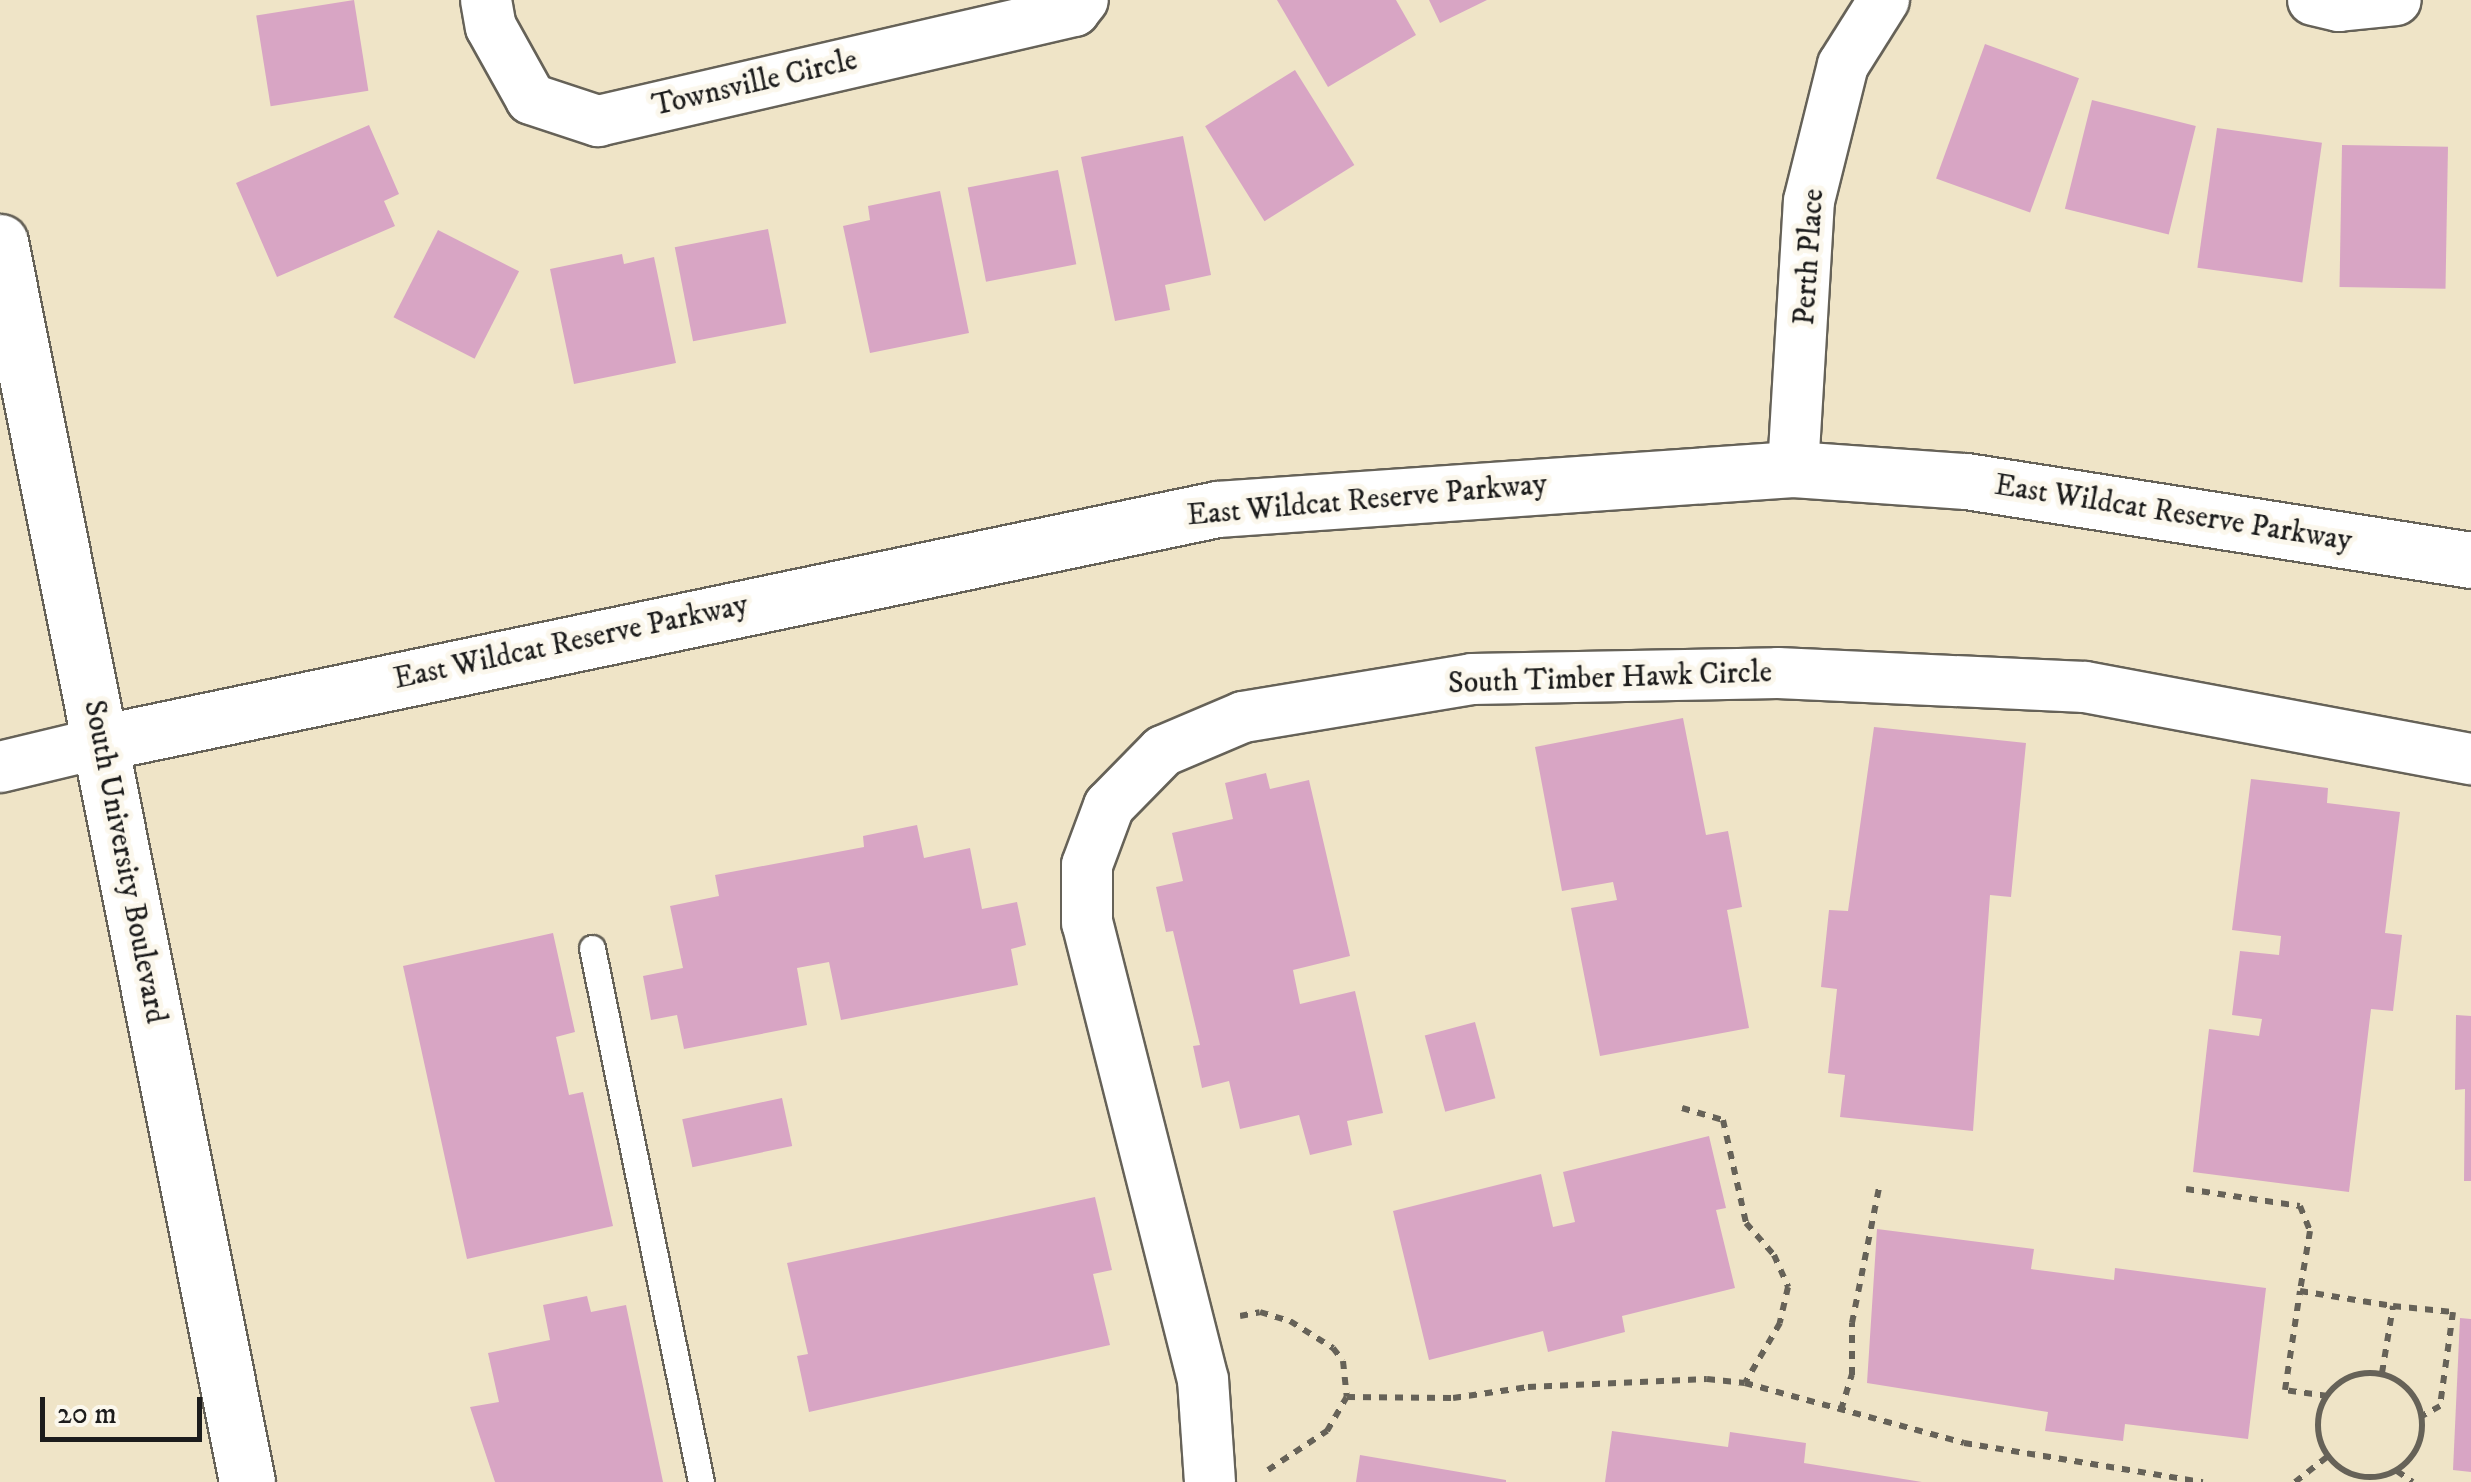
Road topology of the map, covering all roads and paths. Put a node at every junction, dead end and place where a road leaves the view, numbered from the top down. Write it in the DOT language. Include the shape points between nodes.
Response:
graph roads {
  1 [pos="486,0"];
  2 [pos="1084,0"];
  3 [pos="1884,0"];
  4 [pos="2313,0"];
  5 [pos="2396,0"];
  6 [pos="0,242"];
  7 [pos="1793,468"];
  8 [pos="2471,560"];
  9 [pos="100,742"];
  10 [pos="2471,760"];
  11 [pos="0,767"];
  12 [pos="592,948"];
  13 [pos="1682,1108"];
  14 [pos="1879,1188"];
  15 [pos="2186,1188"];
  16 [pos="2300,1291"];
  17 [pos="2393,1306"];
  18 [pos="1190,1325"];
  19 [pos="2382,1374"];
  20 [pos="1745,1383"];
  21 [pos="2328,1396"];
  22 [pos="1347,1397"];
  23 [pos="1841,1410"];
  24 [pos="2422,1416"];
  25 [pos="2328,1456"];
  26 [pos="1268,1470"];
  27 [pos="2397,1471"];
  28 [pos="247,1482"];
  29 [pos="701,1482"];
  30 [pos="1210,1482"];
  31 [pos="2203,1482"];
  32 [pos="2295,1482"];
  33 [pos="2413,1482"];
  1 -- 2 [label="street, Townsville Circle" via="491,27 530,98 598,121 1074,11"];
  3 -- 7 [label="street, Perth Place" via="1843,65 1809,201"];
  4 -- 5 [label="street" via="2339,6"];
  6 -- 9 [label="main road, South University Boulevard"];
  7 -- 8 [label="main road, East Wildcat Reserve Parkway" via="1966,481"];
  7 -- 9 [label="main road, East Wildcat Reserve Parkway" via="1216,509"];
  9 -- 11 [label="street"];
  9 -- 28 [label="main road, South University Boulevard"];
  10 -- 18 [label="street, South Timber Hawk Circle" via="2085,686 1778,672 1472,679 1244,717 1163,751 1108,806 1087,865 1087,923"];
  12 -- 29 [label="lane"];
  13 -- 20 [label="path" via="1724,1120 1746,1224 1774,1255 1788,1287 1780,1323"];
  14 -- 23 [label="path"];
  15 -- 16 [label="path" via="2300,1206 2310,1231"];
  16 -- 17 [label="path"];
  16 -- 21 [label="path" via="2285,1390"];
  17 -- 19 [label="path"];
  17 -- 24 [label="path" via="2453,1312 2440,1406"];
  18 -- 22 [label="path" via="1260,1312 1290,1321 1333,1348 1342,1361"];
  18 -- 30 [label="street, South Timber Hawk Circle" via="1203,1380"];
  19 -- 21 [label="path" via="2347,1378"];
  19 -- 24 [label="path" via="2412,1392"];
  20 -- 22 [label="path" via="1640,1381 1453,1398"];
  20 -- 23 [label="path"];
  21 -- 25 [label="path" via="2318,1421"];
  22 -- 26 [label="path" via="1327,1431"];
  23 -- 31 [label="path" via="1964,1443"];
  24 -- 27 [label="path" via="2420,1444"];
  25 -- 27 [label="path" via="2352,1474"];
  25 -- 32 [label="path"];
  27 -- 33 [label="path"];
}
